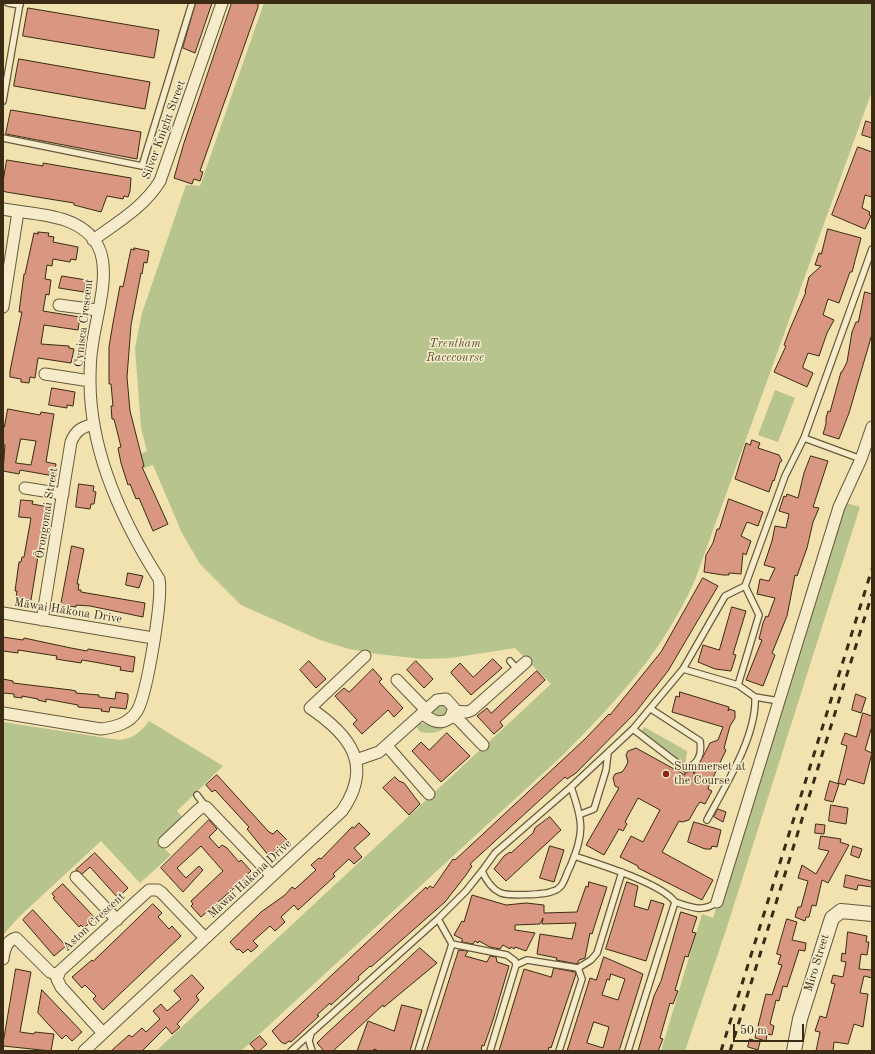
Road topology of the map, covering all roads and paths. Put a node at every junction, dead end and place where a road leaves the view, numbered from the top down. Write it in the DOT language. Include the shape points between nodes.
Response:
graph roads {
  1 [pos="8,3"];
  2 [pos="192,3"];
  3 [pos="222,3"];
  4 [pos="20,4"];
  5 [pos="3,102"];
  6 [pos="3,138"];
  7 [pos="3,209"];
  8 [pos="18,212"];
  9 [pos="93,240"];
  10 [pos="872,249"];
  11 [pos="59,304"];
  12 [pos="3,307"];
  13 [pos="97,310"];
  14 [pos="45,374"];
  15 [pos="90,381"];
  16 [pos="94,424"];
  17 [pos="872,427"];
  18 [pos="804,438"];
  19 [pos="861,459"];
  20 [pos="25,488"];
  21 [pos="63,494"];
  22 [pos="745,586"];
  23 [pos="3,613"];
  24 [pos="42,620"];
  25 [pos="153,638"];
  26 [pos="365,656"];
  27 [pos="517,664"];
  28 [pos="683,669"];
  29 [pos="397,680"];
  30 [pos="738,685"];
  31 [pos="755,697"];
  32 [pos="780,701"];
  33 [pos="651,709"];
  34 [pos="424,712"];
  35 [pos="3,713"];
  36 [pos="453,713"];
  37 [pos="633,729"];
  38 [pos="483,745"];
  39 [pos="386,746"];
  40 [pos="608,752"];
  41 [pos="356,760"];
  42 [pos="571,787"];
  43 [pos="429,794"];
  44 [pos="197,795"];
  45 [pos="206,807"];
  46 [pos="581,814"];
  47 [pos="707,820"];
  48 [pos="164,842"];
  49 [pos="574,856"];
  50 [pos="482,870"];
  51 [pos="622,872"];
  52 [pos="272,876"];
  53 [pos="76,877"];
  54 [pos="675,902"];
  55 [pos="717,902"];
  56 [pos="872,914"];
  57 [pos="438,919"];
  58 [pos="116,920"];
  59 [pos="205,938"];
  60 [pos="452,944"];
  61 [pos="3,959"];
  62 [pos="516,965"];
  63 [pos="578,968"];
  64 [pos="57,975"];
  65 [pos="103,1033"];
  66 [pos="312,1033"];
  67 [pos="84,1051"];
  68 [pos="291,1051"];
  69 [pos="312,1051"];
  70 [pos="418,1051"];
  71 [pos="490,1051"];
  72 [pos="559,1051"];
  73 [pos="628,1051"];
  74 [pos="794,1051"];
  1 -- 4 [label="lane"];
  2 -- 6 [label="lane" via="142,166"];
  3 -- 9 [label="street, Silver Knight Street" via="160,181 149,198"];
  4 -- 5 [label="lane"];
  7 -- 8 [label="street, Cynisca Crescent"];
  8 -- 9 [label="street, Cynisca Crescent" via="65,219 79,226"];
  8 -- 12 [label="street"];
  9 -- 13 [label="street, Cynisca Crescent" via="100,253 103,271"];
  10 -- 18 [label="lane"];
  11 -- 13 [label="street"];
  13 -- 15 [label="street, Cynisca Crescent"];
  14 -- 15 [label="street"];
  15 -- 16 [label="street, Cynisca Crescent"];
  16 -- 21 [label="street, Ōrongomai Street" via="81,428 74,436"];
  16 -- 25 [label="street, Cynisca Crescent" via="122,515 160,579"];
  17 -- 19 [label="street"];
  18 -- 19 [label="lane"];
  18 -- 22 [label="lane" via="785,476"];
  19 -- 32 [label="street" via="839,507"];
  20 -- 21 [label="street"];
  21 -- 24 [label="street, Ōrongomai Street"];
  22 -- 28 [label="lane" via="725,596"];
  22 -- 30 [label="lane" via="758,615"];
  23 -- 24 [label="street, Māwai Hākona Drive"];
  24 -- 25 [label="street, Māwai Hākona Drive"];
  25 -- 35 [label="street, Cynisca Crescent" via="144,697 129,721 116,727 101,729"];
  26 -- 41 [label="street, Māwai Hākona Drive" via="310,708 342,734"];
  27 -- 36 [label="street" via="472,710"];
  28 -- 30 [label="lane"];
  28 -- 33 [label="lane"];
  29 -- 34 [label="street"];
  30 -- 31 [label="lane"];
  31 -- 32 [label="lane"];
  31 -- 47 [label="lane" via="756,709 750,730 739,758"];
  32 -- 55 [label="street"];
  33 -- 37 [label="lane"];
  33 -- 37 [label="lane" via="700,741 702,752 695,765 686,770"];
  34 -- 36 [label="street" via="437,722 447,721"];
  34 -- 36 [label="street" via="437,700 444,699 451,702"];
  34 -- 39 [label="street"];
  36 -- 38 [label="street"];
  37 -- 40 [label="lane"];
  39 -- 41 [label="street" via="374,755"];
  39 -- 43 [label="street"];
  40 -- 42 [label="lane"];
  40 -- 46 [label="lane" via="606,770 594,809"];
  41 -- 52 [label="street, Māwai Hākona Drive" via="356,786 342,811"];
  42 -- 46 [label="lane"];
  42 -- 50 [label="lane" via="495,853"];
  44 -- 45 [label="lane"];
  45 -- 48 [label="street" via="198,810"];
  45 -- 52 [label="street"];
  46 -- 49 [label="lane" via="581,834"];
  49 -- 50 [label="lane" via="561,886 553,892 502,894 486,881"];
  49 -- 51 [label="lane"];
  50 -- 57 [label="lane" via="466,891"];
  51 -- 54 [label="lane"];
  51 -- 63 [label="lane" via="596,953 591,960"];
  52 -- 59 [label="street, Māwai Hākona Drive"];
  53 -- 58 [label="street"];
  54 -- 55 [label="lane" via="700,909"];
  54 -- 73 [label="lane"];
  56 -- 74 [label="street, Miro Street" via="841,911 832,918 800,1019"];
  57 -- 60 [label="lane"];
  57 -- 66 [label="lane"];
  58 -- 59 [label="street, Aston Crescent" via="149,890 158,890"];
  58 -- 64 [label="street, Aston Crescent"];
  59 -- 65 [label="street, Māwai Hākona Drive"];
  60 -- 62 [label="lane" via="507,955"];
  60 -- 70 [label="lane"];
  61 -- 64 [label="street" via="8,943 16,938 50,972"];
  62 -- 63 [label="lane" via="527,960"];
  62 -- 71 [label="lane"];
  63 -- 72 [label="lane" via="582,979"];
  64 -- 65 [label="street" via="61,987"];
  65 -- 67 [label="street, Māwai Hākona Drive"];
  66 -- 68 [label="lane"];
  66 -- 69 [label="lane" via="309,1042"];
}
